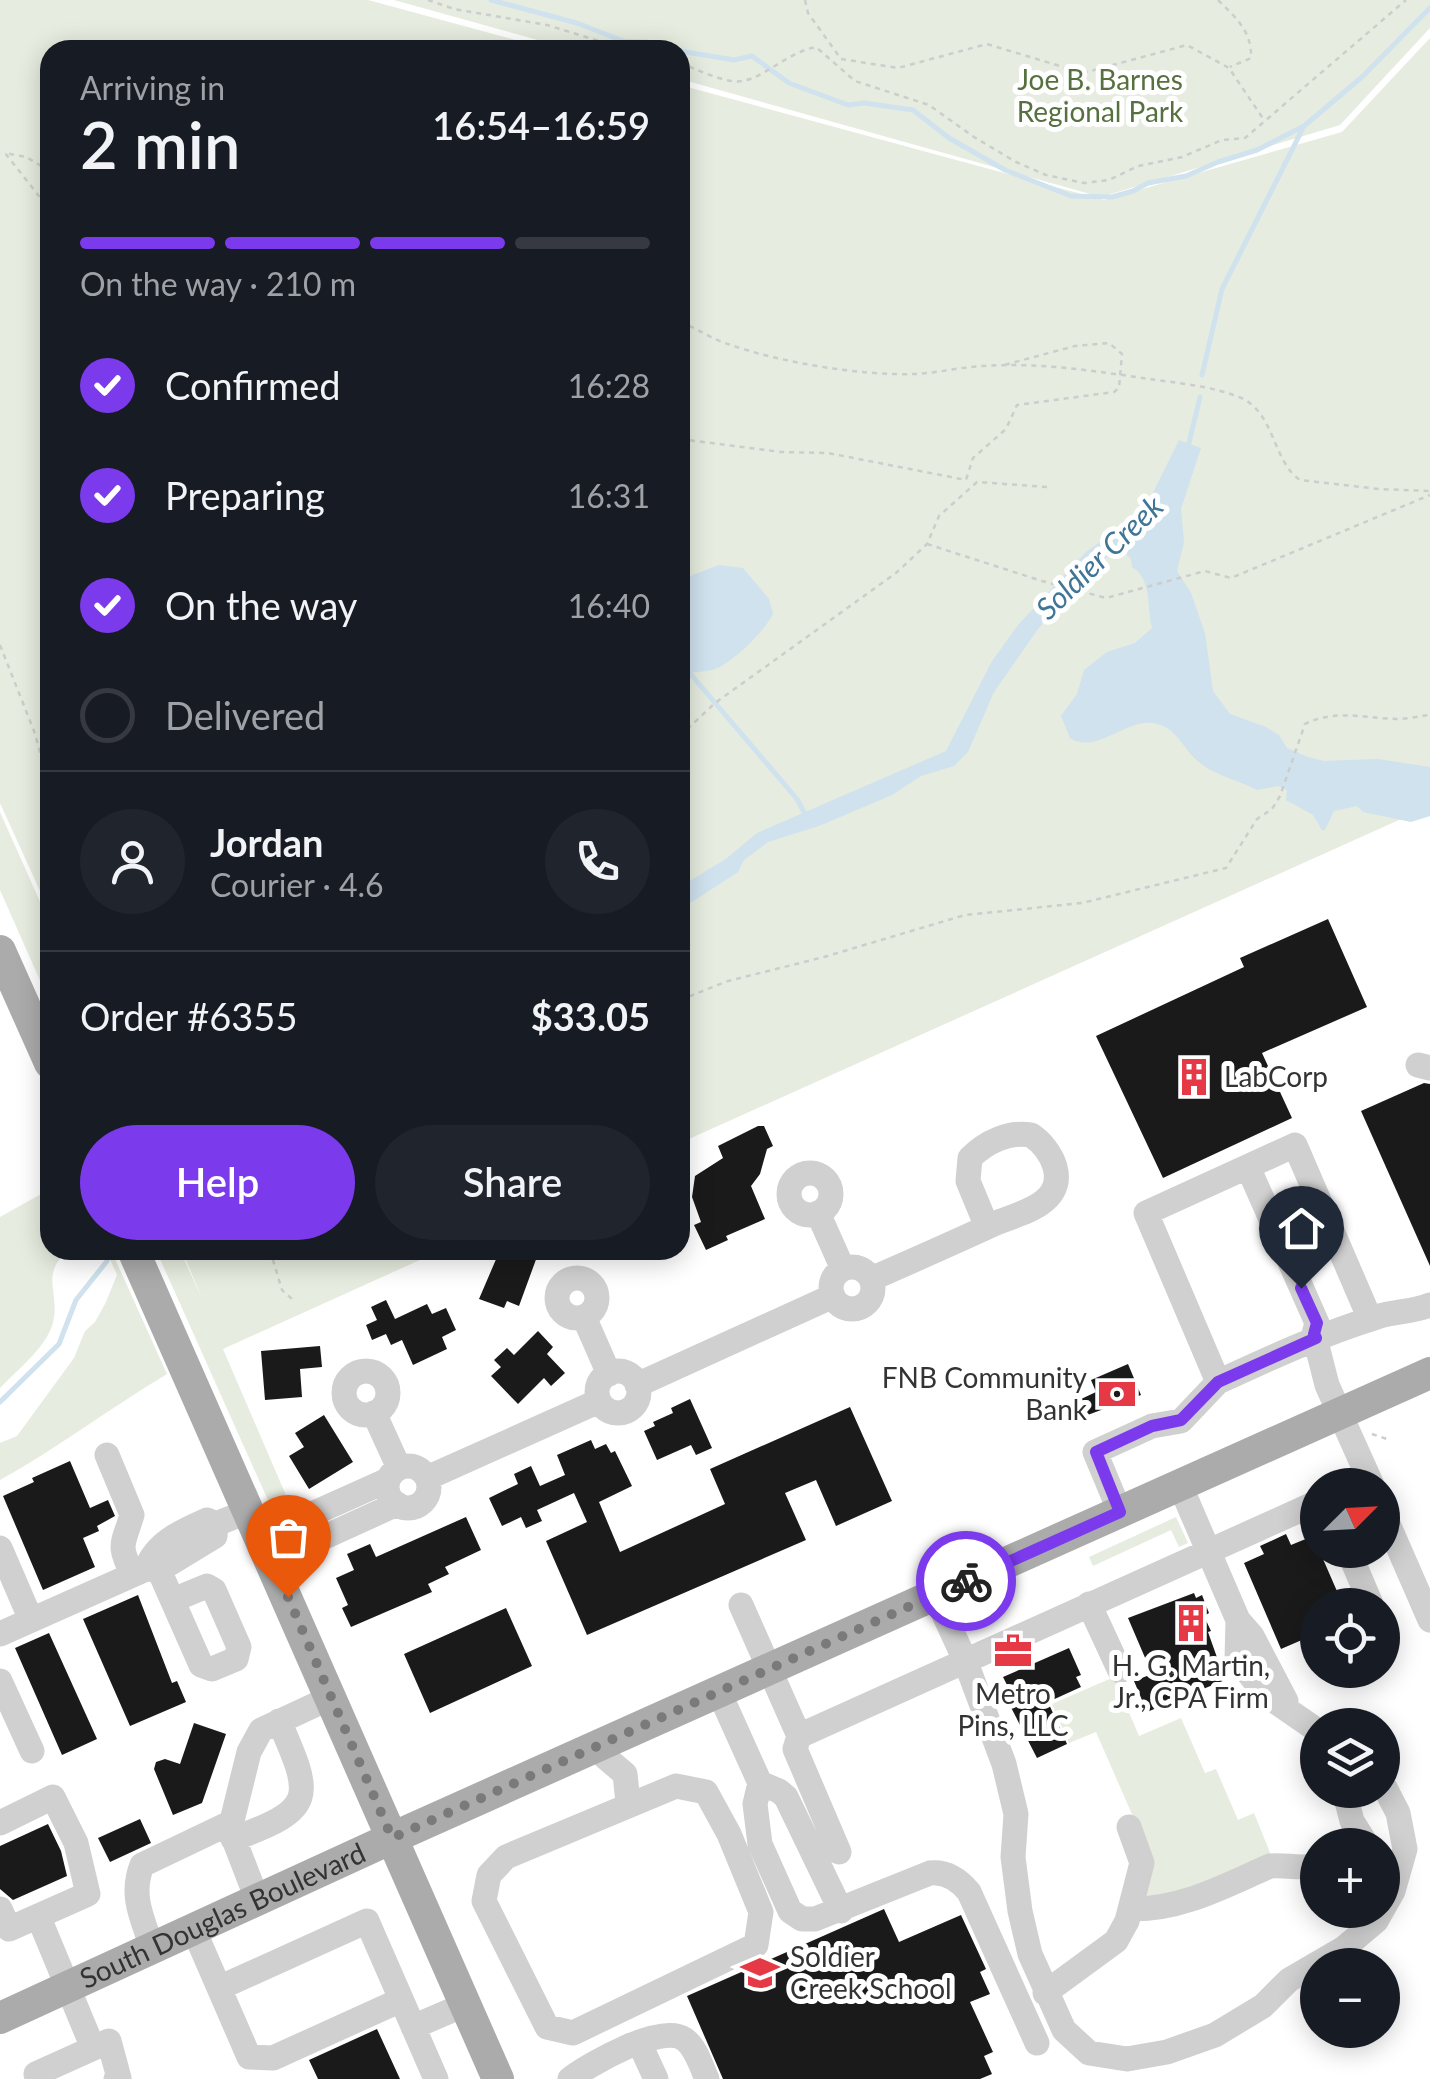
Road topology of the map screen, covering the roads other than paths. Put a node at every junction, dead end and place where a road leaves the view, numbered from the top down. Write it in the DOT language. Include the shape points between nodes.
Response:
graph roads {
  1 [pos="0,951"];
  2 [pos="40,1041"];
  3 [pos="1241,1170"];
  4 [pos="818,1214"];
  5 [pos="987,1227"];
  6 [pos="137,1260"];
  7 [pos="843,1269"];
  8 [pos="870,1279"];
  9 [pos="833,1296"];
  10 [pos="1430,1305"];
  11 [pos="584,1317"];
  12 [pos="1370,1319"];
  13 [pos="1315,1336"];
  14 [pos="609,1374"];
  15 [pos="1430,1374"];
  16 [pos="1218,1382"];
  17 [pos="637,1385"];
  18 [pos="599,1402"];
  19 [pos="374,1413"];
  20 [pos="1340,1414"];
  21 [pos="106,1455"];
  22 [pos="1364,1468"];
  23 [pos="427,1478"];
  24 [pos="395,1484"];
  25 [pos="1180,1485"];
  26 [pos="1300,1510"];
  27 [pos="1120,1512"];
  28 [pos="261,1537"];
  29 [pos="0,1548"];
  30 [pos="1209,1549"];
  31 [pos="1400,1551"];
  32 [pos="146,1572"];
  33 [pos="935,1595"];
  34 [pos="173,1600"];
  35 [pos="741,1604"];
  36 [pos="1090,1604"];
  37 [pos="30,1620"];
  38 [pos="1430,1620"];
  39 [pos="0,1634"];
  40 [pos="965,1660"];
  41 [pos="770,1670"];
  42 [pos="1120,1671"];
  43 [pos="1,1685"];
  44 [pos="719,1692"];
  45 [pos="332,1697"];
  46 [pos="1300,1718"];
  47 [pos="279,1721"];
  48 [pos="799,1736"];
  49 [pos="32,1751"];
  50 [pos="602,1751"];
  51 [pos="760,1783"];
  52 [pos="628,1804"];
  53 [pos="0,1823"];
  54 [pos="1130,1827"];
  55 [pos="231,1831"];
  56 [pos="392,1838"];
  57 [pos="839,1852"];
  58 [pos="1300,1868"];
  59 [pos="257,1899"];
  60 [pos="0,1909"];
  61 [pos="1131,1909"];
  62 [pos="841,1911"];
  63 [pos="40,1918"];
  64 [pos="194,1928"];
  65 [pos="1368,1928"];
  66 [pos="152,1947"];
  67 [pos="68,1987"];
  68 [pos="219,1988"];
  69 [pos="1045,1993"];
  70 [pos="402,2000"];
  71 [pos="464,2005"];
  72 [pos="0,2018"];
  73 [pos="413,2028"];
  74 [pos="639,2042"];
  75 [pos="1037,2042"];
  76 [pos="93,2048"];
  77 [pos="39,2079"];
  78 [pos="116,2079"];
  79 [pos="436,2079"];
  80 [pos="498,2079"];
  81 [pos="570,2079"];
  82 [pos="656,2079"];
  83 [pos="707,2079"];
  1 -- 2 [label="main road"];
  3 -- 12 [label="street" via="1294,1145"];
  3 -- 13 [label="street" via="1302,1328"];
  3 -- 16 [label="street" via="1146,1213"];
  4 -- 7 [label="street"];
  5 -- 8 [label="street"];
  6 -- 28 [label="main road"];
  7 -- 8 [label="street" via="858,1268"];
  7 -- 9 [label="street" via="832,1281"];
  8 -- 9 [label="street" via="870,1298 860,1307 844,1307"];
  9 -- 17 [label="street"];
  10 -- 12 [label="street"];
  11 -- 14 [label="street"];
  12 -- 13 [label="street"];
  13 -- 16 [label="street"];
  13 -- 20 [label="street"];
  14 -- 17 [label="street" via="623,1372"];
  14 -- 18 [label="street" via="598,1386"];
  15 -- 20 [label="main road, South Douglas Boulevard"];
  16 -- 27 [label="street" via="1181,1420 1096,1452"];
  17 -- 18 [label="street" via="628,1410 612,1412"];
  18 -- 23 [label="street"];
  19 -- 24 [label="street"];
  20 -- 22 [label="street"];
  20 -- 25 [label="main road, South Douglas Boulevard"];
  21 -- 32 [label="street" via="132,1515 122,1554"];
  23 -- 24 [label="street" via="415,1466"];
  23 -- 24 [label="street" via="429,1492 410,1508"];
  24 -- 28 [label="street" via="327,1522"];
  25 -- 27 [label="main road, South Douglas Boulevard"];
  25 -- 30 [label="street"];
  26 -- 30 [label="street"];
  27 -- 33 [label="main road, South Douglas Boulevard"];
  28 -- 32 [label="street" via="206,1520 162,1544"];
  28 -- 45 [label="main road"];
  29 -- 37 [label="street"];
  30 -- 36 [label="street"];
  30 -- 46 [label="street" via="1238,1620 1237,1659 1266,1696"];
  31 -- 38 [label="street"];
  32 -- 34 [label="street"];
  32 -- 37 [label="street"];
  33 -- 40 [label="street"];
  33 -- 41 [label="main road, South Douglas Boulevard"];
  35 -- 41 [label="street"];
  36 -- 40 [label="street"];
  36 -- 42 [label="street"];
  37 -- 39 [label="street"];
  40 -- 48 [label="street"];
  40 -- 69 [label="street" via="1004,1764 1016,1814 1020,1911"];
  41 -- 44 [label="main road, South Douglas Boulevard"];
  41 -- 48 [label="street"];
  43 -- 49 [label="street"];
  44 -- 50 [label="main road, South Douglas Boulevard"];
  44 -- 51 [label="street"];
  45 -- 47 [label="street"];
  45 -- 56 [label="main road"];
  47 -- 55 [label="street" via="256,1736"];
  47 -- 55 [label="street" via="301,1771 297,1800 290,1815"];
  48 -- 57 [label="street" via="796,1749"];
  50 -- 52 [label="street" via="625,1774"];
  50 -- 56 [label="main road, South Douglas Boulevard"];
  51 -- 62 [label="street" via="786,1797"];
  51 -- 62 [label="street" via="759,1840 788,1908 808,1919"];
  52 -- 52 [label="street" via="506,1857 489,1875 484,1900 547,2027 573,2034 756,1945 761,1912 706,1792 676,1786"];
  53 -- 63 [label="street" via="53,1797 76,1843 88,1894"];
  54 -- 61 [label="street" via="1142,1863"];
  55 -- 59 [label="street"];
  55 -- 66 [label="street" via="142,1865 136,1900"];
  56 -- 59 [label="main road, South Douglas Boulevard"];
  56 -- 71 [label="main road"];
  58 -- 61 [label="street" via="1270,1866 1186,1902"];
  59 -- 64 [label="main road, South Douglas Boulevard"];
  60 -- 63 [label="street" via="9,1929"];
  61 -- 69 [label="street" via="1116,1941"];
  62 -- 75 [label="street" via="930,1873 956,1879 969,1892"];
  63 -- 67 [label="street"];
  64 -- 66 [label="main road, South Douglas Boulevard"];
  64 -- 68 [label="street"];
  65 -- 69 [label="street" via="1247,2016 1167,2052 1127,2058 1089,2053 1064,2030"];
  66 -- 67 [label="main road, South Douglas Boulevard"];
  67 -- 72 [label="main road, South Douglas Boulevard"];
  67 -- 76 [label="street"];
  68 -- 70 [label="street" via="249,2057 272,2058"];
  68 -- 70 [label="street" via="367,1921"];
  70 -- 73 [label="street"];
  71 -- 73 [label="street"];
  71 -- 80 [label="main road"];
  73 -- 79 [label="street"];
  74 -- 81 [label="street"];
  74 -- 82 [label="street"];
  74 -- 83 [label="street" via="661,2035 687,2040"];
  76 -- 77 [label="street" via="36,2074"];
  76 -- 78 [label="street" via="109,2041"];
}
